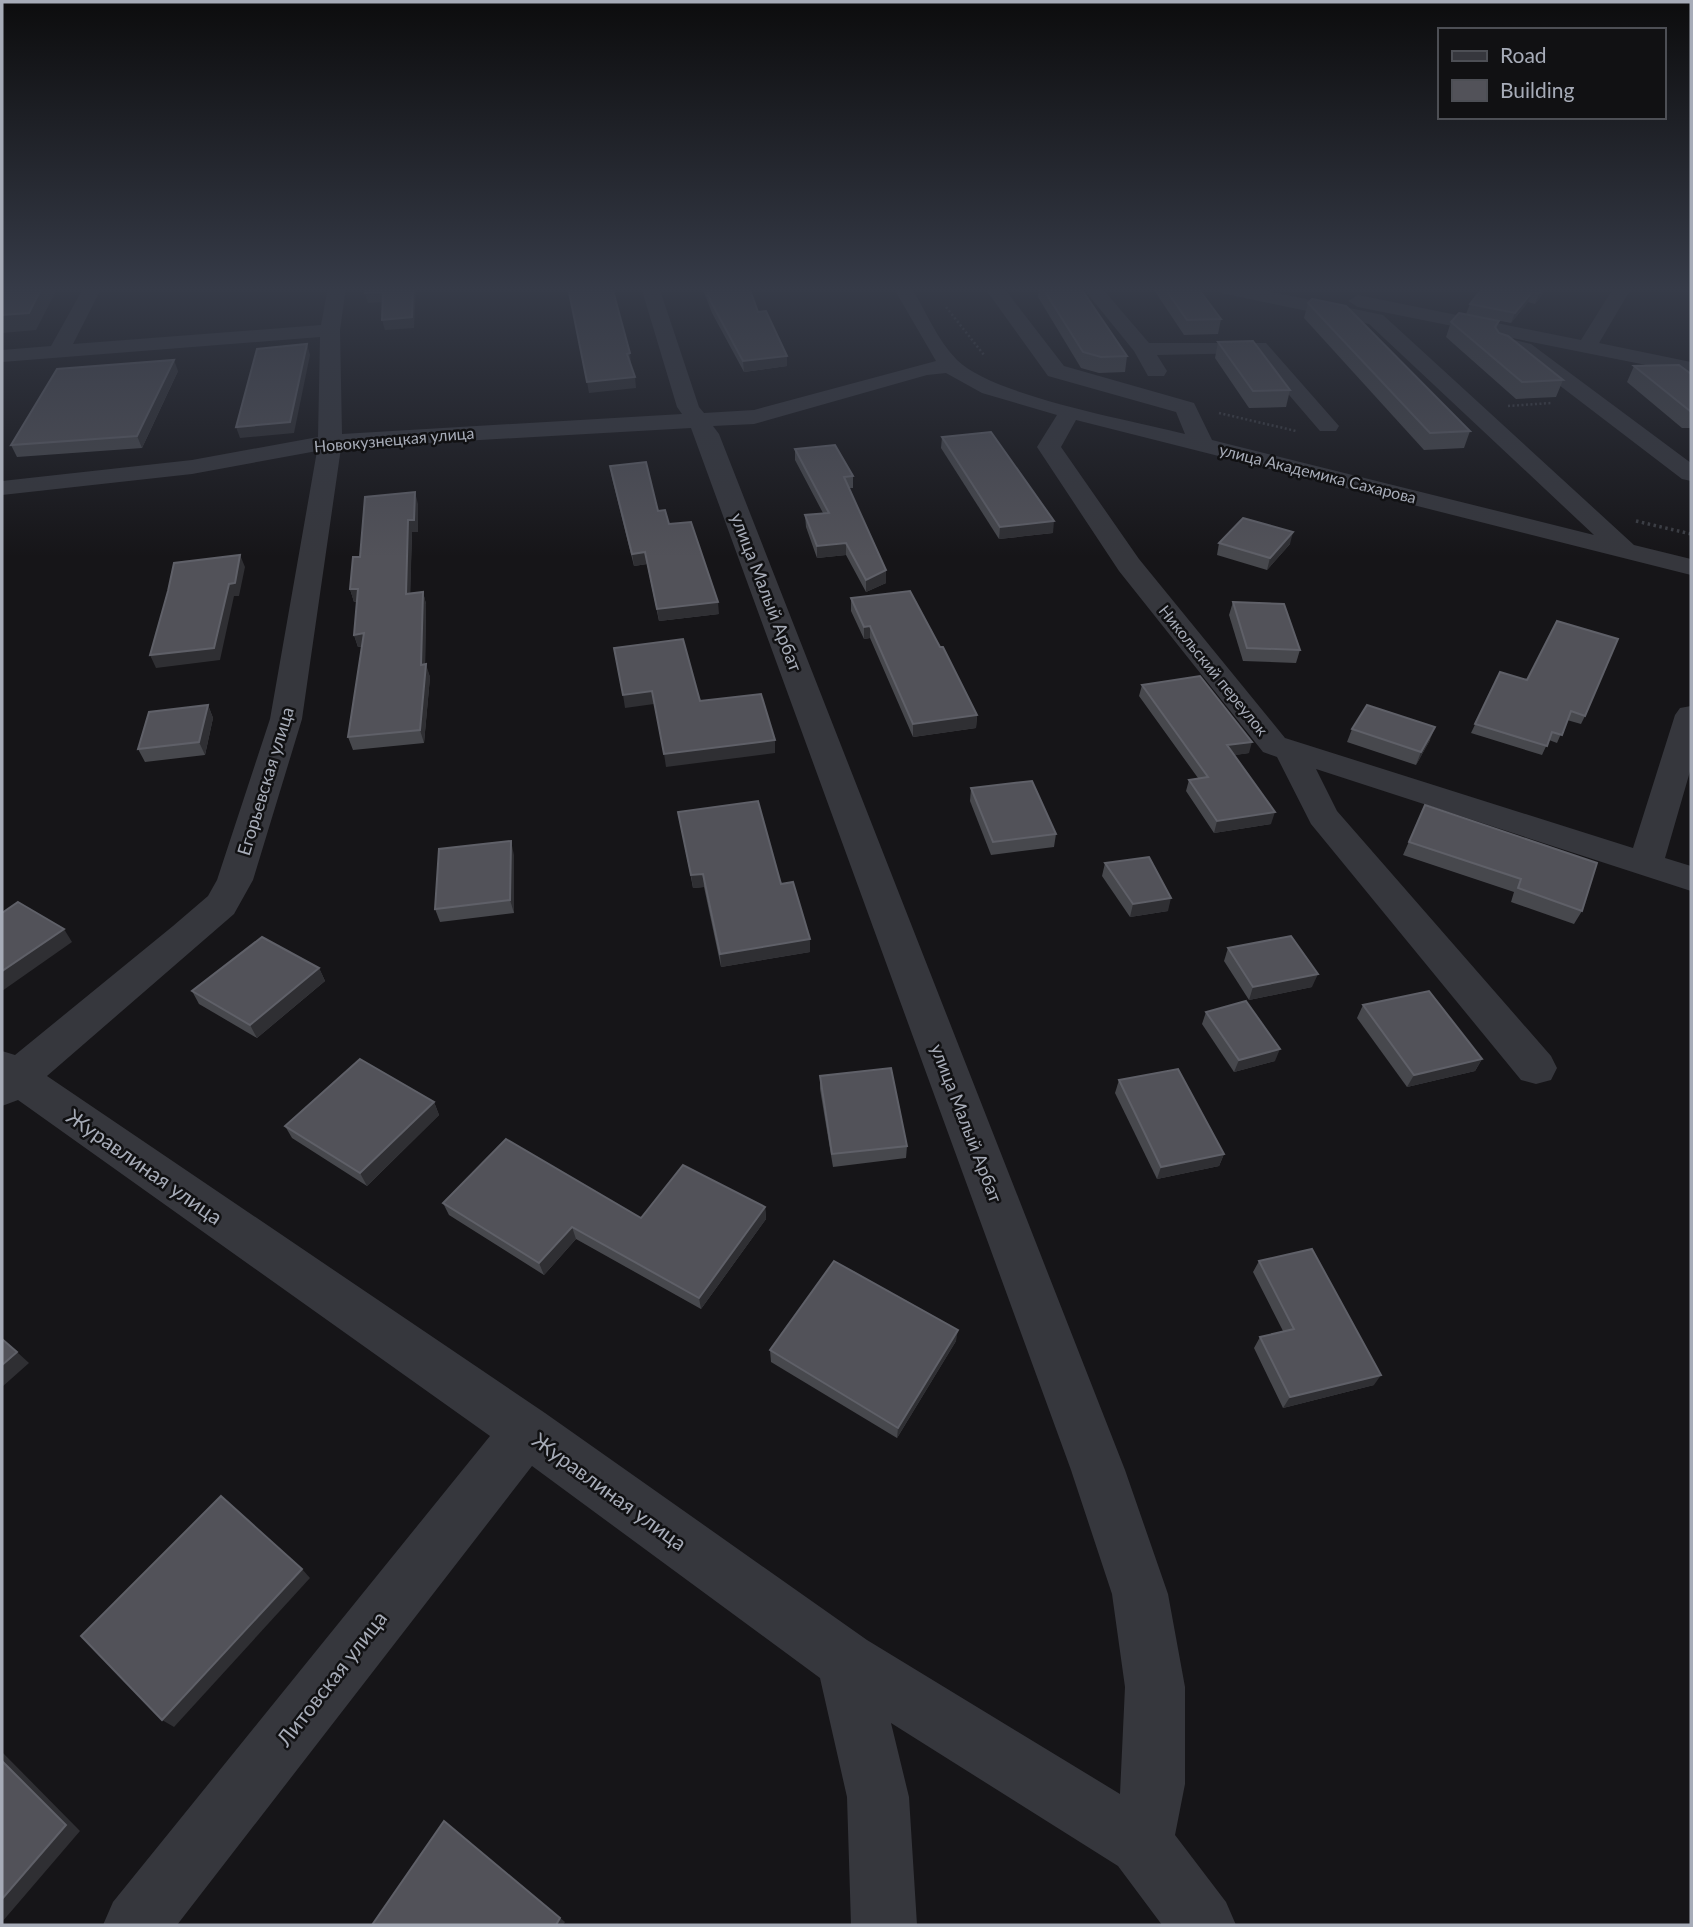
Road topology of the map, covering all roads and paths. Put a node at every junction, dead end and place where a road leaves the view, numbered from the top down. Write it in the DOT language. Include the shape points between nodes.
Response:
graph roads {
  1 [pos="330,377"];
  2 [pos="678,377"];
  3 [pos="899,377"];
  4 [pos="966,377"];
  5 [pos="1078,377"];
  6 [pos="1160,377"];
  7 [pos="1285,377"];
  8 [pos="1440,377"];
  9 [pos="1561,377"];
  10 [pos="1592,401"];
  11 [pos="1175,403"];
  12 [pos="1472,407"];
  13 [pos="1070,412"];
  14 [pos="695,420"];
  15 [pos="1328,426"];
  16 [pos="330,442"];
  17 [pos="1202,443"];
  18 [pos="1691,474"];
  19 [pos="2,488"];
  20 [pos="1625,550"];
  21 [pos="1691,567"];
  22 [pos="1691,715"];
  23 [pos="1291,752"];
  24 [pos="1646,863"];
  25 [pos="1691,878"];
  26 [pos="1535,1068"];
  27 [pos="7,1078"];
  28 [pos="527,1431"];
  29 [pos="846,1661"];
  30 [pos="1141,1843"];
  31 [pos="136,1925"];
  32 [pos="884,1925"];
  33 [pos="1203,1925"];
  1 -- 16 [label="street, Егорьевская улица"];
  2 -- 14 [label="street, улица Малый Арбат"];
  3 -- 14 [label="street, Новокузнецкая улица" via="754,417"];
  4 -- 13 [label="street, улица Академика Сахарова"];
  5 -- 11 [label="street"];
  6 -- 11 [label="street"];
  7 -- 15 [label="street"];
  8 -- 12 [label="street"];
  9 -- 10 [label="street"];
  10 -- 12 [label="path"];
  10 -- 18 [label="street"];
  11 -- 15 [label="path" via="1295,431"];
  11 -- 17 [label="street" via="1186,408"];
  12 -- 20 [label="street"];
  13 -- 17 [label="street, улица Академика Сахарова"];
  13 -- 23 [label="street, Никольский переулок" via="1049,447 1129,565 1274,745"];
  14 -- 16 [label="street, Новокузнецкая улица"];
  14 -- 30 [label="street, улица Малый Арбат" via="707,433 1098,1470 1140,1594 1154,1686 1154,1784"];
  16 -- 19 [label="street, Новокузнецкая улица" via="192,467"];
  16 -- 27 [label="street, Егорьевская улица" via="286,719 235,880 212,913"];
  17 -- 20 [label="street, улица Академика Сахарова"];
  20 -- 21 [label="street, улица Академика Сахарова"];
  22 -- 24 [label="street"];
  23 -- 24 [label="street, Никольский переулок"];
  23 -- 26 [label="street" via="1323,816"];
  24 -- 25 [label="street, Никольский переулок"];
  27 -- 28 [label="street, Журавлиная улица"];
  28 -- 29 [label="street, Журавлиная улица"];
  28 -- 31 [label="street, Литовская улица"];
  29 -- 30 [label="street, Журавлиная улица"];
  29 -- 32 [label="street" via="877,1797"];
  30 -- 33 [label="street, Журавлиная улица"];
}
